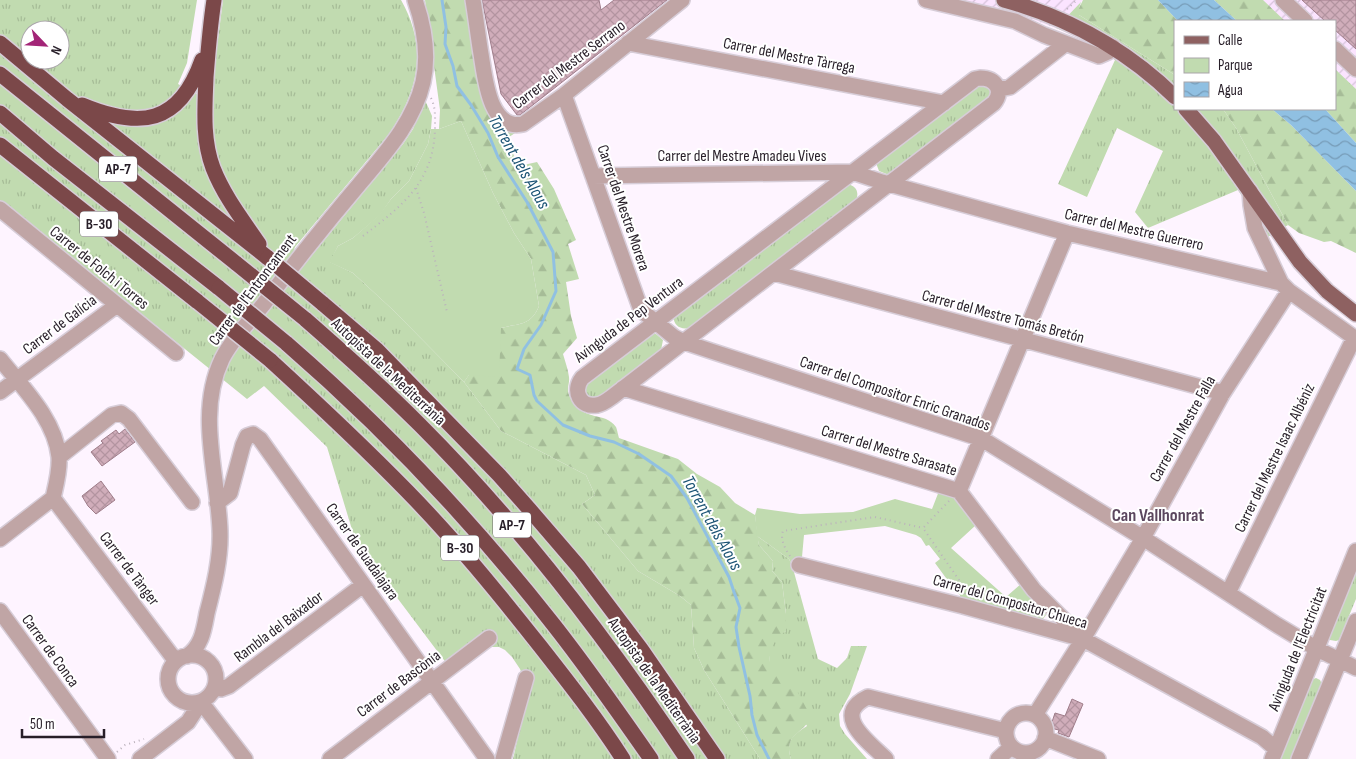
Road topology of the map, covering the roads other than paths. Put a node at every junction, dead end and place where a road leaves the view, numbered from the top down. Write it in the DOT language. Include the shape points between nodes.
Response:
graph roads {
  1 [pos="214,0"];
  2 [pos="415,0"];
  3 [pos="473,0"];
  4 [pos="682,0"];
  5 [pos="926,0"];
  6 [pos="1004,0"];
  7 [pos="1283,0"];
  8 [pos="1305,20"];
  9 [pos="0,43"];
  10 [pos="628,43"];
  11 [pos="1065,44"];
  12 [pos="207,47"];
  13 [pos="1113,47"];
  14 [pos="1336,50"];
  15 [pos="1356,69"];
  16 [pos="0,74"];
  17 [pos="1000,89"];
  18 [pos="564,95"];
  19 [pos="1174,97"];
  20 [pos="67,99"];
  21 [pos="944,103"];
  22 [pos="1187,110"];
  23 [pos="0,114"];
  24 [pos="0,145"];
  25 [pos="852,172"];
  26 [pos="593,176"];
  27 [pos="889,184"];
  28 [pos="1250,191"];
  29 [pos="0,209"];
  30 [pos="1067,233"];
  31 [pos="252,240"];
  32 [pos="774,273"];
  33 [pos="1285,287"];
  34 [pos="116,305"];
  35 [pos="1356,314"];
  36 [pos="656,322"];
  37 [pos="1355,338"];
  38 [pos="1023,340"];
  39 [pos="684,342"];
  40 [pos="176,353"];
  41 [pos="0,359"];
  42 [pos="16,380"];
  43 [pos="623,388"];
  44 [pos="0,392"];
  45 [pos="1223,393"];
  46 [pos="982,439"];
  47 [pos="59,457"];
  48 [pos="959,491"];
  49 [pos="54,498"];
  50 [pos="192,502"];
  51 [pos="218,503"];
  52 [pos="1142,538"];
  53 [pos="0,539"];
  54 [pos="1356,551"];
  55 [pos="798,565"];
  56 [pos="363,584"];
  57 [pos="1228,593"];
  58 [pos="0,611"];
  59 [pos="1356,621"];
  60 [pos="202,635"];
  61 [pos="489,638"];
  62 [pos="1083,639"];
  63 [pos="1317,648"];
  64 [pos="183,657"];
  65 [pos="1340,660"];
  66 [pos="210,664"];
  67 [pos="1356,668"];
  68 [pos="526,678"];
  69 [pos="432,681"];
  70 [pos="215,686"];
  71 [pos="179,700"];
  72 [pos="201,702"];
  73 [pos="1034,715"];
  74 [pos="1006,731"];
  75 [pos="167,737"];
  76 [pos="1045,738"];
  77 [pos="1011,746"];
  78 [pos="1274,754"];
  79 [pos="111,757"];
  80 [pos="140,759"];
  81 [pos="245,759"];
  82 [pos="330,759"];
  83 [pos="487,759"];
  84 [pos="503,759"];
  85 [pos="623,759"];
  86 [pos="650,759"];
  87 [pos="687,759"];
  88 [pos="717,759"];
  89 [pos="886,759"];
  90 [pos="998,759"];
  91 [pos="1098,759"];
  92 [pos="1299,759"];
  1 -- 12 [label="highway"];
  2 -- 51 [label="street, Carrer de l'Entroncament" via="426,65 420,94 410,117 395,141 308,246 223,359 213,386 209,419"];
  3 -- 18 [label="street, Carrer del Mestre Serrano" via="488,94 504,120 515,126 523,124"];
  4 -- 10 [label="street, Carrer del Mestre Serrano"];
  5 -- 11 [label="street" via="1015,21"];
  6 -- 13 [label="main road" via="1057,18"];
  7 -- 8 [label="street"];
  9 -- 20 [label="highway"];
  10 -- 18 [label="street, Carrer del Mestre Serrano"];
  10 -- 21 [label="street, Carrer del Mestre Tàrrega"];
  11 -- 13 [label="street" via="1099,56"];
  11 -- 17 [label="street" via="1010,87"];
  12 -- 20 [label="highway" via="196,77 183,98 155,116 118,118"];
  12 -- 31 [label="highway" via="204,106 208,150 228,200"];
  13 -- 19 [label="main road" via="1150,74"];
  14 -- 15 [label="street"];
  16 -- 87 [label="highway, Autopista de la Mediterrània / AP-7, bridge" via="305,319 420,424 502,514 606,641"];
  17 -- 21 [label="street, Avinguda de Pep Ventura" via="990,80 975,79"];
  17 -- 27 [label="street, Avinguda de Pep Ventura" via="994,104"];
  18 -- 26 [label="street, Carrer del Mestre Morera"];
  20 -- 31 [label="highway"];
  21 -- 25 [label="street, Avinguda de Pep Ventura"];
  22 -- 28 [label="main road"];
  23 -- 86 [label="highway, AP-7, bridge" via="286,343 328,379 405,455 455,507 553,624"];
  24 -- 85 [label="highway, B-30, bridge" via="270,360 408,491 496,590 573,688"];
  25 -- 26 [label="street, Carrer del Mestre Amadeu Vives"];
  25 -- 27 [label="street, Carrer del Mestre Amadeu Vives"];
  25 -- 36 [label="street, Avinguda de Pep Ventura"];
  26 -- 36 [label="street, Carrer del Mestre Morera" via="641,310"];
  27 -- 30 [label="street, Carrer del Mestre Guerrero"];
  27 -- 32 [label="street, Avinguda de Pep Ventura"];
  28 -- 33 [label="street" via="1255,228"];
  28 -- 35 [label="main road" via="1300,262 1327,291"];
  29 -- 34 [label="street, Carrer de Folch i Torres"];
  30 -- 33 [label="street, Carrer del Mestre Guerrero"];
  30 -- 38 [label="street"];
  31 -- 88 [label="highway, bridge" via="268,258 377,350 499,475 579,567"];
  32 -- 38 [label="street, Carrer del Mestre Tomás Bretón"];
  32 -- 39 [label="street, Avinguda de Pep Ventura"];
  33 -- 37 [label="street, Carrer del Mestre Guerrero"];
  33 -- 45 [label="street, Carrer del Mestre Falla"];
  34 -- 40 [label="street, Carrer de Folch i Torres"];
  34 -- 42 [label="street, Carrer de Galícia"];
  36 -- 39 [label="street, Carrer del Mestre Morera"];
  36 -- 43 [label="street, Avinguda de Pep Ventura" via="582,378 577,388 582,400 596,406"];
  37 -- 57 [label="street, Carrer del Mestre Isaac Albéniz"];
  38 -- 45 [label="street, Carrer del Mestre Tomás Bretón"];
  38 -- 46 [label="street"];
  39 -- 43 [label="street, Avinguda de Pep Ventura"];
  39 -- 46 [label="street, Carrer del Compositor Enric Granados"];
  41 -- 42 [label="street"];
  42 -- 44 [label="street, Carrer de Galícia"];
  42 -- 47 [label="street" via="50,427"];
  43 -- 48 [label="street, Carrer del Mestre Sarasate"];
  45 -- 52 [label="street, Carrer del Mestre Falla"];
  46 -- 48 [label="street"];
  46 -- 52 [label="street, Carrer del Compositor Enric Granados"];
  47 -- 49 [label="street"];
  47 -- 50 [label="street" via="112,415 120,413 129,419"];
  48 -- 62 [label="street, Carrer del Mestre Sarasate" via="1034,590"];
  49 -- 53 [label="street"];
  49 -- 64 [label="street, Carrer de Tànger" via="172,656"];
  51 -- 56 [label="street, Carrer de Guadalajara" via="230,493 243,445 247,436 253,434 260,439"];
  51 -- 60 [label="street, Carrer de l'Entroncament" via="220,546"];
  52 -- 57 [label="street, Carrer del Compositor Enric Granados"];
  52 -- 62 [label="street, Carrer del Mestre Falla"];
  54 -- 63 [label="street, Avinguda de l'Electricitat"];
  55 -- 62 [label="street, Carrer del Compositor Chueca"];
  56 -- 69 [label="street, Carrer de Guadalajara"];
  56 -- 70 [label="street, Rambla del Baixador" via="230,686 221,690"];
  57 -- 63 [label="street, Carrer del Compositor Enric Granados"];
  58 -- 79 [label="street, Carrer de Conca"];
  59 -- 65 [label="street"];
  60 -- 64 [label="street, Carrer de l'Entroncament" via="195,650"];
  60 -- 66 [label="street, Carrer de l'Entroncament" via="204,654"];
  61 -- 69 [label="street, Carrer de Bascònia"];
  62 -- 73 [label="street, Carrer del Mestre Falla"];
  62 -- 78 [label="street, Carrer del Compositor Chueca" via="1262,737"];
  63 -- 65 [label="street, Carrer del Compositor Enric Granados"];
  63 -- 78 [label="street, Avinguda de l'Electricitat"];
  64 -- 66 [label="street" via="204,658"];
  64 -- 71 [label="street" via="171,668 168,680 169,688"];
  65 -- 67 [label="street, Carrer del Compositor Enric Granados"];
  65 -- 92 [label="street"];
  66 -- 70 [label="street" via="216,678"];
  68 -- 84 [label="street"];
  69 -- 82 [label="street, Carrer de Bascònia"];
  69 -- 83 [label="street, Carrer de Guadalajara"];
  70 -- 72 [label="street"];
  71 -- 72 [label="street" via="193,704"];
  71 -- 75 [label="street" via="179,716"];
  72 -- 75 [label="street" via="188,722"];
  72 -- 81 [label="street"];
  73 -- 74 [label="street" via="1019,714"];
  73 -- 76 [label="street" via="1044,725"];
  74 -- 77 [label="street"];
  74 -- 89 [label="street" via="868,697 854,706 853,725"];
  75 -- 80 [label="street"];
  76 -- 77 [label="street" via="1038,749 1030,753"];
  76 -- 91 [label="street"];
  77 -- 90 [label="street"];
}
